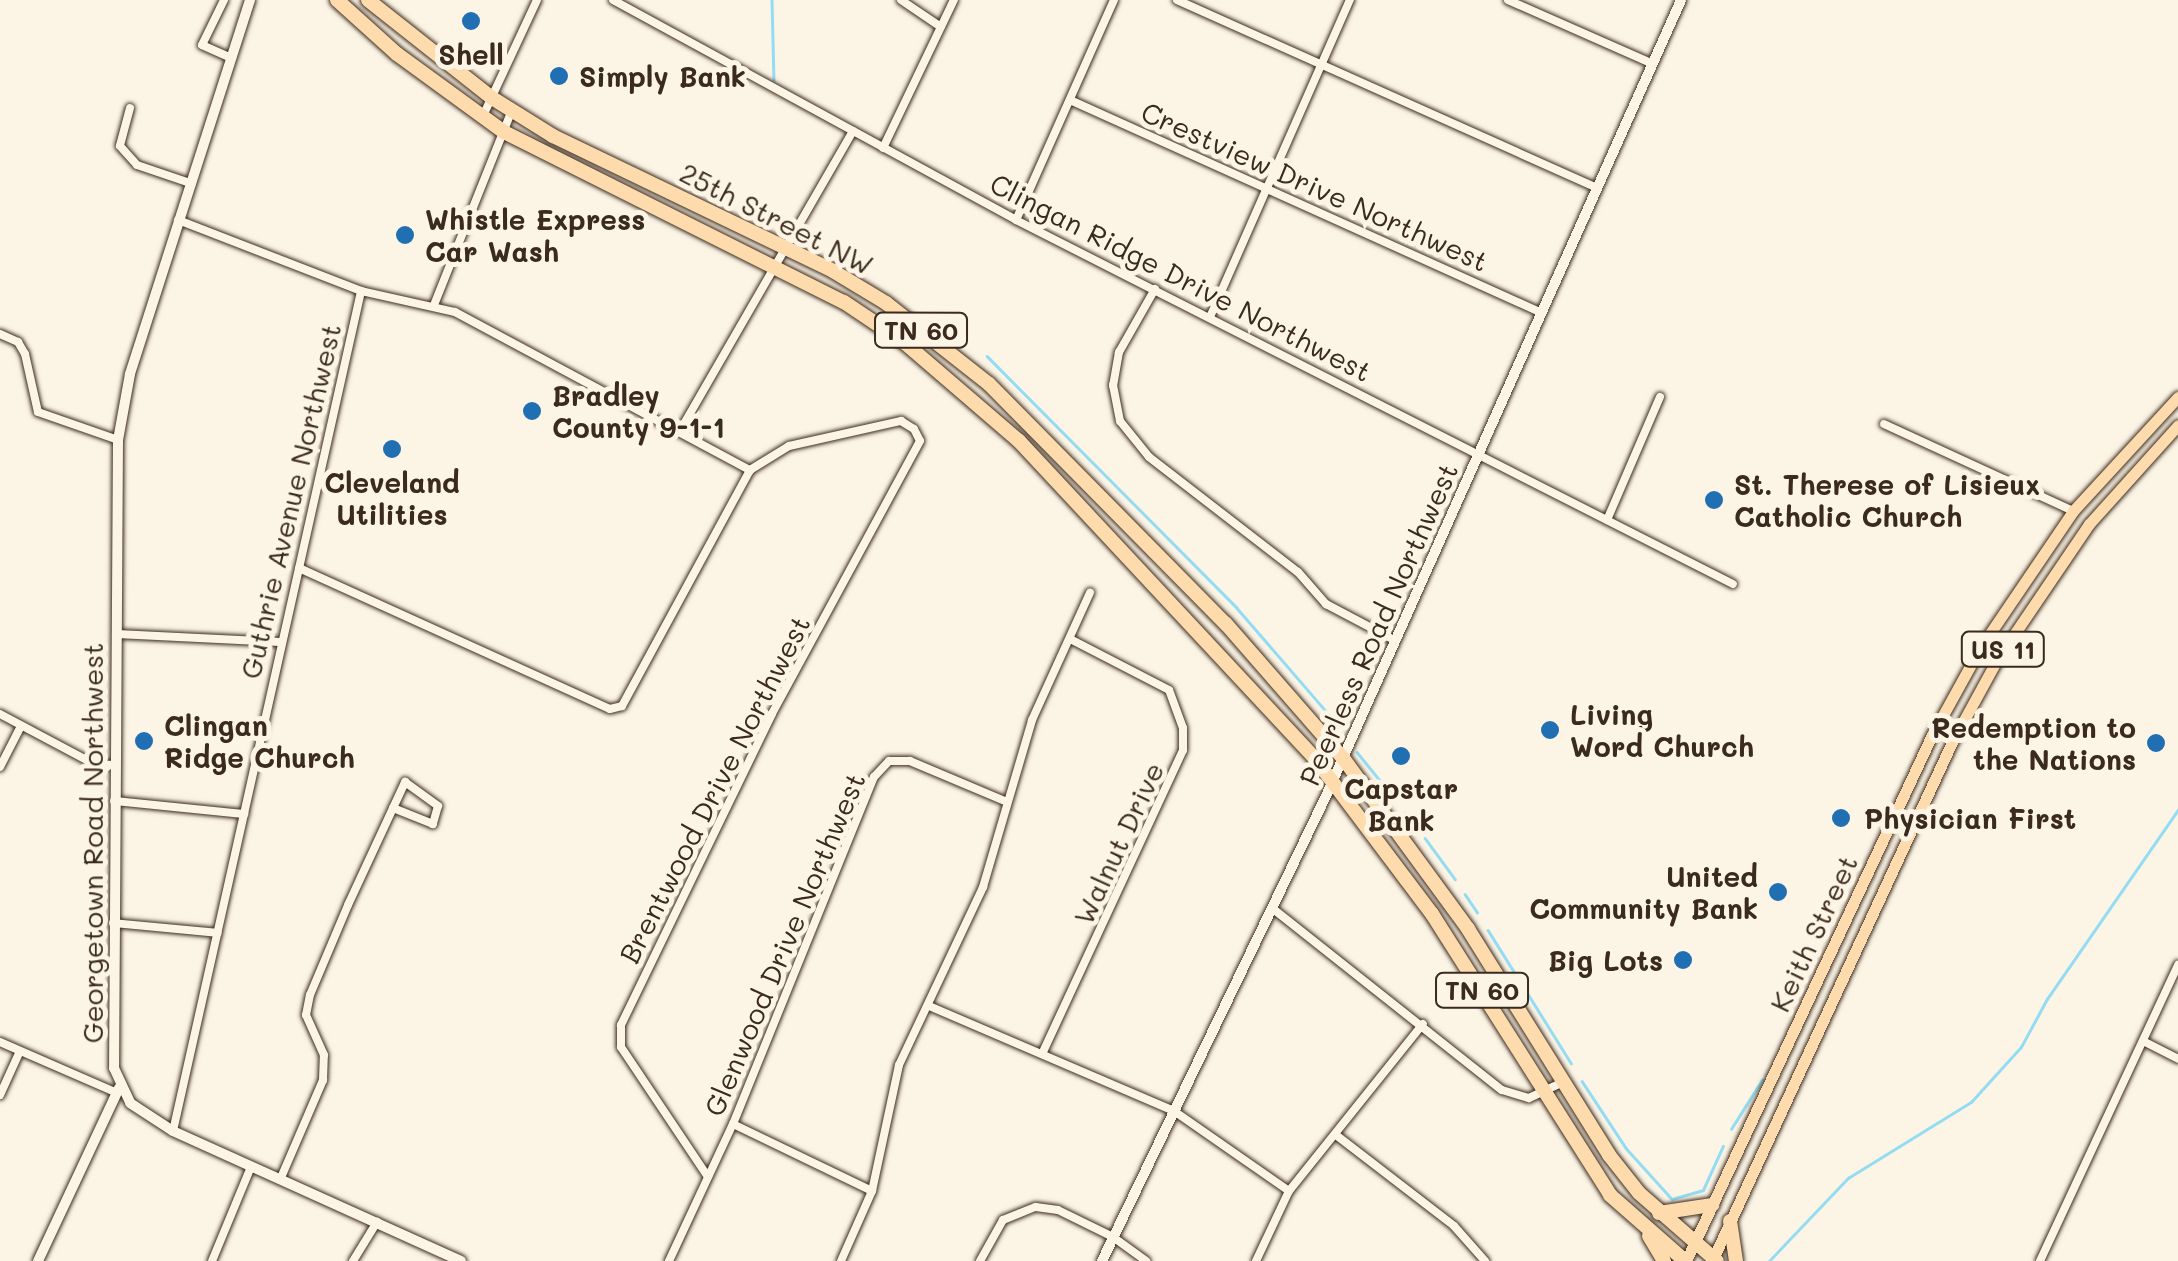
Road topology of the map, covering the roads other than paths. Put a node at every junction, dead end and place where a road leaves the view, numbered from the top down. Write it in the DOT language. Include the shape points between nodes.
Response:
graph roads {
  1 [pos="224,0"];
  2 [pos="250,0"];
  3 [pos="337,0"];
  4 [pos="368,0"];
  5 [pos="537,0"];
  6 [pos="613,0"];
  7 [pos="901,0"];
  8 [pos="954,0"];
  9 [pos="1114,0"];
  10 [pos="1178,0"];
  11 [pos="1350,0"];
  12 [pos="1508,0"];
  13 [pos="1681,0"];
  14 [pos="941,28"];
  15 [pos="231,58"];
  16 [pos="1653,64"];
  17 [pos="1321,65"];
  18 [pos="492,98"];
  19 [pos="1070,100"];
  20 [pos="130,108"];
  21 [pos="512,110"];
  22 [pos="482,118"];
  23 [pos="853,131"];
  24 [pos="504,132"];
  25 [pos="883,148"];
  26 [pos="190,183"];
  27 [pos="1596,188"];
  28 [pos="1265,191"];
  29 [pos="178,220"];
  30 [pos="1016,220"];
  31 [pos="787,245"];
  32 [pos="776,264"];
  33 [pos="1155,289"];
  34 [pos="361,291"];
  35 [pos="434,305"];
  36 [pos="1542,313"];
  37 [pos="1210,317"];
  38 [pos="0,334"];
  39 [pos="2178,397"];
  40 [pos="1660,398"];
  41 [pos="1884,424"];
  42 [pos="2178,425"];
  43 [pos="681,429"];
  44 [pos="118,440"];
  45 [pos="2125,451"];
  46 [pos="1478,453"];
  47 [pos="2138,464"];
  48 [pos="750,470"];
  49 [pos="2086,495"];
  50 [pos="2073,511"];
  51 [pos="1607,520"];
  52 [pos="2059,565"];
  53 [pos="299,568"];
  54 [pos="1732,584"];
  55 [pos="1090,593"];
  56 [pos="1997,619"];
  57 [pos="2022,619"];
  58 [pos="115,634"];
  59 [pos="2010,639"];
  60 [pos="1072,640"];
  61 [pos="1396,641"];
  62 [pos="281,642"];
  63 [pos="1970,666"];
  64 [pos="1958,689"];
  65 [pos="1977,698"];
  66 [pos="0,714"];
  67 [pos="20,728"];
  68 [pos="1932,736"];
  69 [pos="1343,758"];
  70 [pos="114,765"];
  71 [pos="0,767"];
  72 [pos="1912,780"];
  73 [pos="1332,782"];
  74 [pos="114,801"];
  75 [pos="1007,802"];
  76 [pos="393,808"];
  77 [pos="244,814"];
  78 [pos="1895,869"];
  79 [pos="1272,908"];
  80 [pos="113,923"];
  81 [pos="218,932"];
  82 [pos="2178,965"];
  83 [pos="929,1006"];
  84 [pos="1423,1024"];
  85 [pos="0,1042"];
  86 [pos="2145,1042"];
  87 [pos="20,1052"];
  88 [pos="1042,1054"];
  89 [pos="2178,1060"];
  90 [pos="1564,1082"];
  91 [pos="118,1090"];
  92 [pos="1544,1093"];
  93 [pos="0,1095"];
  94 [pos="1174,1111"];
  95 [pos="733,1124"];
  96 [pos="173,1131"];
  97 [pos="1336,1135"];
  98 [pos="251,1167"];
  99 [pos="708,1178"];
  100 [pos="280,1180"];
  101 [pos="872,1191"];
  102 [pos="1289,1191"];
  103 [pos="1712,1205"];
  104 [pos="1659,1213"];
  105 [pos="1730,1221"];
  106 [pos="377,1222"];
  107 [pos="1647,1231"];
  108 [pos="1113,1237"];
  109 [pos="1694,1242"];
  110 [pos="1714,1260"];
  111 [pos="38,1261"];
  112 [pos="212,1261"];
  113 [pos="353,1261"];
  114 [pos="461,1261"];
  115 [pos="669,1261"];
  116 [pos="841,1261"];
  117 [pos="980,1261"];
  118 [pos="1102,1261"];
  119 [pos="1146,1261"];
  120 [pos="1256,1261"];
  121 [pos="1484,1261"];
  122 [pos="1664,1261"];
  123 [pos="1686,1261"];
  124 [pos="1736,1261"];
  125 [pos="2040,1261"];
  1 -- 15 [label="street" via="202,45"];
  2 -- 15 [label="street, Georgetown Road Northwest"];
  3 -- 22 [label="highway, 25th Street NW / TN 60"];
  4 -- 18 [label="highway, 25th Street NW / TN 60"];
  5 -- 18 [label="street"];
  6 -- 23 [label="street, Clingan Ridge Drive Northwest"];
  7 -- 14 [label="street"];
  8 -- 14 [label="street"];
  9 -- 19 [label="street"];
  10 -- 17 [label="street"];
  11 -- 17 [label="street"];
  12 -- 16 [label="street"];
  13 -- 16 [label="street, Peerless Road Northwest"];
  14 -- 25 [label="street"];
  15 -- 26 [label="street, Georgetown Road Northwest"];
  16 -- 27 [label="street, Peerless Road Northwest"];
  17 -- 27 [label="street"];
  17 -- 28 [label="street"];
  18 -- 21 [label="highway, 25th Street NW / TN 60"];
  18 -- 22 [label="street"];
  19 -- 28 [label="street, Crestview Drive Northwest"];
  19 -- 30 [label="street"];
  20 -- 26 [label="street" via="120,146 137,166"];
  21 -- 24 [label="street"];
  21 -- 31 [label="highway, 25th Street NW / TN 60"];
  22 -- 24 [label="highway, 25th Street NW / TN 60"];
  23 -- 25 [label="street, Clingan Ridge Drive Northwest"];
  23 -- 31 [label="street"];
  24 -- 32 [label="highway, 25th Street NW / TN 60"];
  24 -- 35 [label="street"];
  25 -- 30 [label="street, Clingan Ridge Drive Northwest"];
  26 -- 29 [label="street, Georgetown Road Northwest"];
  27 -- 36 [label="street, Peerless Road Northwest"];
  28 -- 36 [label="street, Crestview Drive Northwest"];
  28 -- 37 [label="street"];
  29 -- 34 [label="street"];
  29 -- 44 [label="street, Georgetown Road Northwest" via="130,374"];
  30 -- 33 [label="street, Clingan Ridge Drive Northwest"];
  31 -- 32 [label="street"];
  31 -- 69 [label="highway, 25th Street NW / TN 60" via="886,303 989,384 1226,624"];
  32 -- 43 [label="street"];
  32 -- 73 [label="highway, 25th Street NW / TN 60" via="905,343 961,388 1235,670"];
  33 -- 37 [label="street, Clingan Ridge Drive Northwest"];
  33 -- 61 [label="street" via="1118,352 1113,385 1120,421 1149,457 1298,572 1326,604"];
  34 -- 35 [label="street"];
  34 -- 53 [label="street, Guthrie Avenue Northwest"];
  35 -- 43 [label="street"];
  36 -- 46 [label="street, Peerless Road Northwest"];
  37 -- 46 [label="street, Clingan Ridge Drive Northwest"];
  38 -- 44 [label="street" via="25,354 38,412"];
  39 -- 45 [label="main road, Keith Street / US 11"];
  40 -- 51 [label="street"];
  41 -- 50 [label="street"];
  42 -- 47 [label="main road, Keith Street / US 11"];
  43 -- 48 [label="street"];
  44 -- 58 [label="street, Georgetown Road Northwest"];
  45 -- 47 [label="street"];
  45 -- 49 [label="main road, Keith Street / US 11"];
  46 -- 51 [label="street, Clingan Ridge Drive Northwest"];
  46 -- 61 [label="street, Peerless Road Northwest"];
  47 -- 52 [label="main road, Keith Street / US 11"];
  48 -- 53 [label="street" via="622,706 597,706"];
  48 -- 99 [label="street, Brentwood Drive Northwest" via="789,446 900,421 920,441 772,714 621,1025 621,1048"];
  49 -- 50 [label="main road, Keith Street / US 11"];
  49 -- 52 [label="main road" via="2054,551"];
  50 -- 56 [label="main road, Keith Street / US 11"];
  51 -- 54 [label="street, Clingan Ridge Drive Northwest"];
  52 -- 57 [label="main road, Keith Street / US 11"];
  53 -- 62 [label="street, Guthrie Avenue Northwest"];
  55 -- 60 [label="street"];
  56 -- 57 [label="main road"];
  56 -- 63 [label="main road, Keith Street / US 11"];
  57 -- 59 [label="main road, Keith Street / US 11"];
  58 -- 62 [label="street"];
  58 -- 70 [label="street, Georgetown Road Northwest"];
  59 -- 63 [label="main road"];
  59 -- 65 [label="main road, Keith Street / US 11"];
  60 -- 75 [label="street" via="1032,720"];
  60 -- 88 [label="street, Walnut Drive" via="1169,690 1184,728 1183,750"];
  61 -- 69 [label="street, Peerless Road Northwest"];
  62 -- 77 [label="street, Guthrie Avenue Northwest"];
  63 -- 64 [label="main road, Keith Street / US 11"];
  64 -- 65 [label="street"];
  64 -- 68 [label="main road, Keith Street / US 11"];
  65 -- 68 [label="main road" via="1951,729"];
  65 -- 78 [label="main road, Keith Street / US 11"];
  66 -- 67 [label="street"];
  67 -- 70 [label="street" via="94,764"];
  67 -- 71 [label="street"];
  68 -- 72 [label="main road, Keith Street / US 11"];
  69 -- 73 [label="street, Peerless Road Northwest"];
  69 -- 90 [label="highway, TN 60" via="1468,929"];
  70 -- 74 [label="street, Georgetown Road Northwest"];
  72 -- 78 [label="main road" via="1918,801"];
  72 -- 103 [label="main road, Keith Street / US 11"];
  73 -- 79 [label="street, Peerless Road Northwest"];
  73 -- 92 [label="highway, TN 60" via="1432,914"];
  74 -- 77 [label="street"];
  74 -- 80 [label="street, Georgetown Road Northwest"];
  75 -- 83 [label="street" via="983,888"];
  75 -- 95 [label="street, Glenwood Drive Northwest" via="910,761 888,761 874,777"];
  76 -- 76 [label="street" via="405,782 438,806 433,824"];
  76 -- 100 [label="street" via="310,995 306,1015 324,1055 324,1080"];
  77 -- 81 [label="street, Guthrie Avenue Northwest"];
  78 -- 105 [label="main road, Keith Street / US 11"];
  79 -- 84 [label="street"];
  79 -- 94 [label="street, Peerless Road Northwest"];
  80 -- 81 [label="street"];
  80 -- 91 [label="street, Georgetown Road Northwest"];
  81 -- 96 [label="street, Guthrie Avenue Northwest"];
  82 -- 86 [label="street"];
  83 -- 88 [label="street"];
  83 -- 101 [label="street" via="899,1066"];
  84 -- 92 [label="street" via="1502,1090 1529,1098"];
  84 -- 97 [label="street"];
  85 -- 87 [label="street"];
  86 -- 89 [label="street"];
  86 -- 125 [label="street"];
  87 -- 91 [label="street"];
  87 -- 93 [label="street"];
  88 -- 94 [label="street"];
  90 -- 92 [label="street"];
  90 -- 104 [label="highway, TN 60" via="1609,1155"];
  91 -- 96 [label="street"];
  91 -- 111 [label="street"];
  92 -- 107 [label="highway, TN 60" via="1610,1195"];
  94 -- 102 [label="street"];
  94 -- 108 [label="street, Peerless Road Northwest"];
  95 -- 99 [label="street, Glenwood Drive Northwest"];
  95 -- 101 [label="street"];
  96 -- 98 [label="street"];
  97 -- 102 [label="street"];
  97 -- 121 [label="street" via="1454,1226"];
  98 -- 100 [label="street"];
  98 -- 112 [label="street"];
  99 -- 115 [label="street, Glenwood Drive Northwest"];
  100 -- 106 [label="street"];
  101 -- 116 [label="street"];
  102 -- 120 [label="street"];
  103 -- 104 [label="highway"];
  103 -- 109 [label="main road, Keith Street / US 11"];
  104 -- 109 [label="highway, TN 60"];
  105 -- 110 [label="main road, Keith Street / US 11"];
  105 -- 124 [label="highway"];
  106 -- 113 [label="street"];
  106 -- 114 [label="street"];
  107 -- 122 [label="highway"];
  107 -- 123 [label="highway, TN 60"];
  108 -- 117 [label="street" via="1058,1210 1036,1207 1002,1220"];
  108 -- 118 [label="street, Peerless Road Northwest"];
  108 -- 119 [label="street"];
  109 -- 110 [label="highway, TN 60"];
  109 -- 123 [label="main road, Keith Street / US 11"];
}
